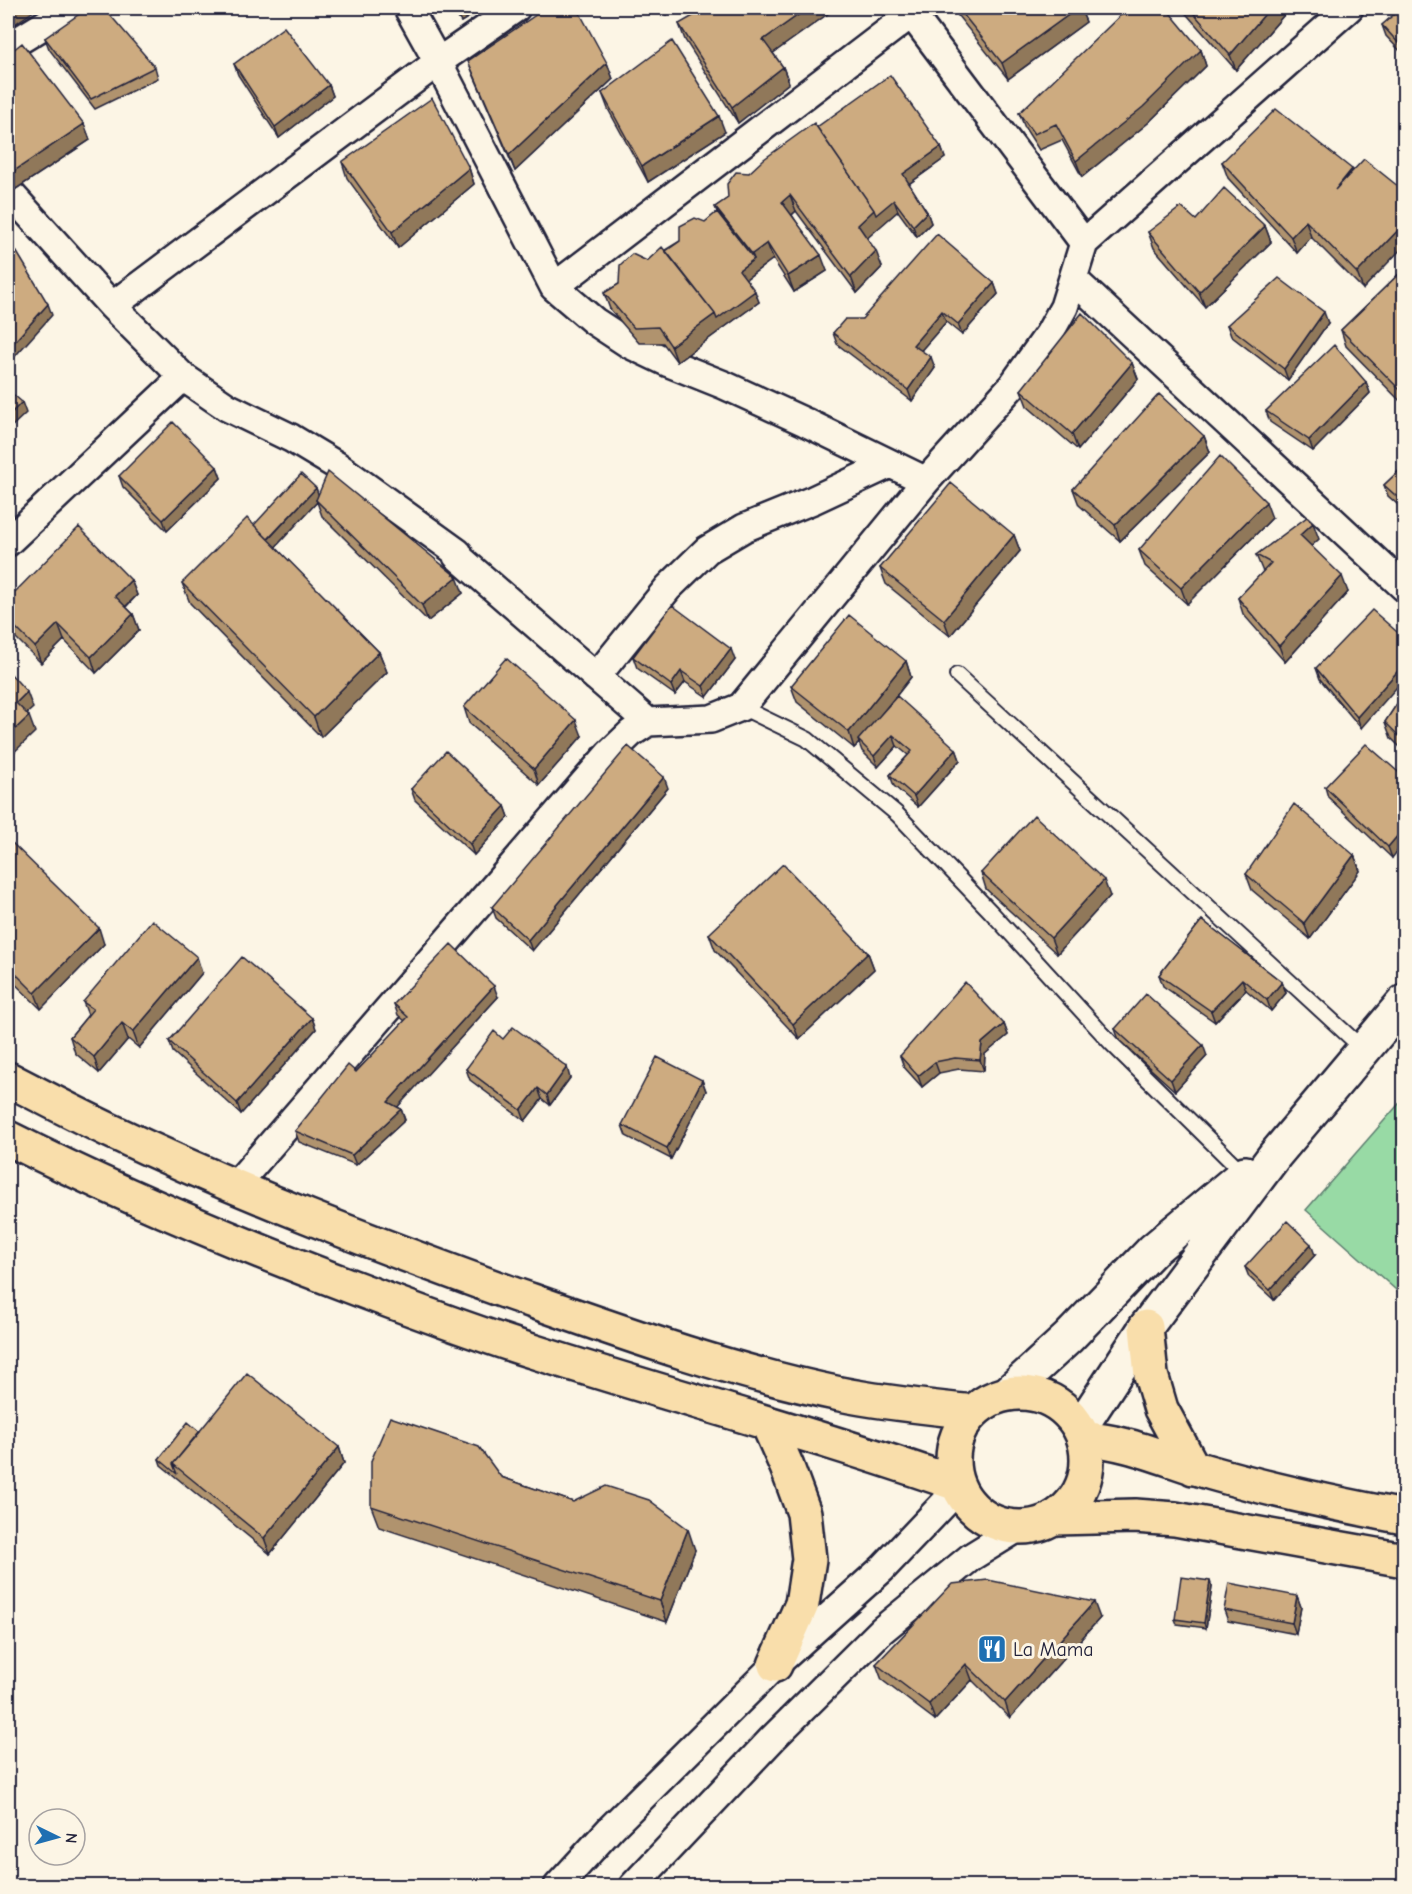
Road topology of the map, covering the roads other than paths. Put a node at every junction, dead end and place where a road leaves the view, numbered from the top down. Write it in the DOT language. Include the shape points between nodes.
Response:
graph roads {
  1 [pos="72,8"];
  2 [pos="408,8"];
  3 [pos="516,8"];
  4 [pos="1349,8"];
  5 [pos="912,10"];
  6 [pos="8,47"];
  7 [pos="438,62"];
  8 [pos="8,191"];
  9 [pos="1084,243"];
  10 [pos="1074,280"];
  11 [pos="554,287"];
  12 [pos="112,306"];
  13 [pos="183,377"];
  14 [pos="890,464"];
  15 [pos="926,481"];
  16 [pos="8,542"];
  17 [pos="1404,587"];
  18 [pos="957,675"];
  19 [pos="596,677"];
  20 [pos="741,707"];
  21 [pos="648,722"];
  22 [pos="1404,1002"];
  23 [pos="1363,1049"];
  24 [pos="8,1080"];
  25 [pos="8,1138"];
  26 [pos="1275,1155"];
  27 [pos="1244,1174"];
  28 [pos="235,1186"];
  29 [pos="1146,1327"];
  30 [pos="1008,1393"];
  31 [pos="973,1412"];
  32 [pos="768,1424"];
  33 [pos="1082,1434"];
  34 [pos="1193,1468"];
  35 [pos="958,1486"];
  36 [pos="1404,1517"];
  37 [pos="1055,1518"];
  38 [pos="1018,1528"];
  39 [pos="1404,1560"];
  40 [pos="775,1665"];
  41 [pos="558,1887"];
  42 [pos="633,1887"];
  1 -- 6 [label="street"];
  2 -- 7 [label="street"];
  3 -- 7 [label="street"];
  4 -- 9 [label="street"];
  5 -- 9 [label="street"];
  5 -- 11 [label="street"];
  7 -- 11 [label="street"];
  7 -- 12 [label="street"];
  8 -- 12 [label="street"];
  9 -- 10 [label="street"];
  10 -- 15 [label="street" via="1064,308 1012,386"];
  10 -- 17 [label="street"];
  11 -- 14 [label="street" via="629,344"];
  12 -- 13 [label="street"];
  13 -- 16 [label="street"];
  13 -- 19 [label="street" via="227,407 336,465 449,546"];
  14 -- 15 [label="street"];
  14 -- 19 [label="street" via="744,528 707,550 668,588"];
  15 -- 20 [label="street"];
  18 -- 23 [label="lane"];
  19 -- 21 [label="street"];
  20 -- 21 [label="street" via="711,719"];
  20 -- 27 [label="lane" via="807,739 897,814 1111,1043"];
  21 -- 28 [label="street" via="609,754"];
  22 -- 23 [label="street"];
  23 -- 26 [label="street"];
  24 -- 28 [label="highway"];
  25 -- 32 [label="highway" via="76,1173 302,1268 532,1351"];
  26 -- 27 [label="street"];
  26 -- 29 [label="street"];
  27 -- 30 [label="street" via="1153,1250"];
  28 -- 31 [label="highway" via="449,1271 777,1380 907,1405"];
  29 -- 33 [label="street"];
  29 -- 34 [label="highway" via="1151,1375 1161,1409"];
  30 -- 31 [label="highway" via="988,1400"];
  30 -- 33 [label="highway" via="1050,1399 1067,1411"];
  31 -- 35 [label="highway" via="961,1427 954,1446"];
  32 -- 35 [label="highway"];
  32 -- 40 [label="highway" via="804,1513 809,1560 802,1604"];
  33 -- 34 [label="highway"];
  33 -- 37 [label="highway" via="1087,1461 1083,1483 1072,1503"];
  34 -- 36 [label="highway" via="1263,1488"];
  35 -- 38 [label="highway" via="973,1508 994,1522"];
  35 -- 40 [label="street" via="882,1569"];
  37 -- 38 [label="highway"];
  37 -- 39 [label="highway" via="1175,1519"];
  38 -- 42 [label="street" via="971,1557 882,1630 773,1738"];
  40 -- 41 [label="street" via="612,1827"];
}
